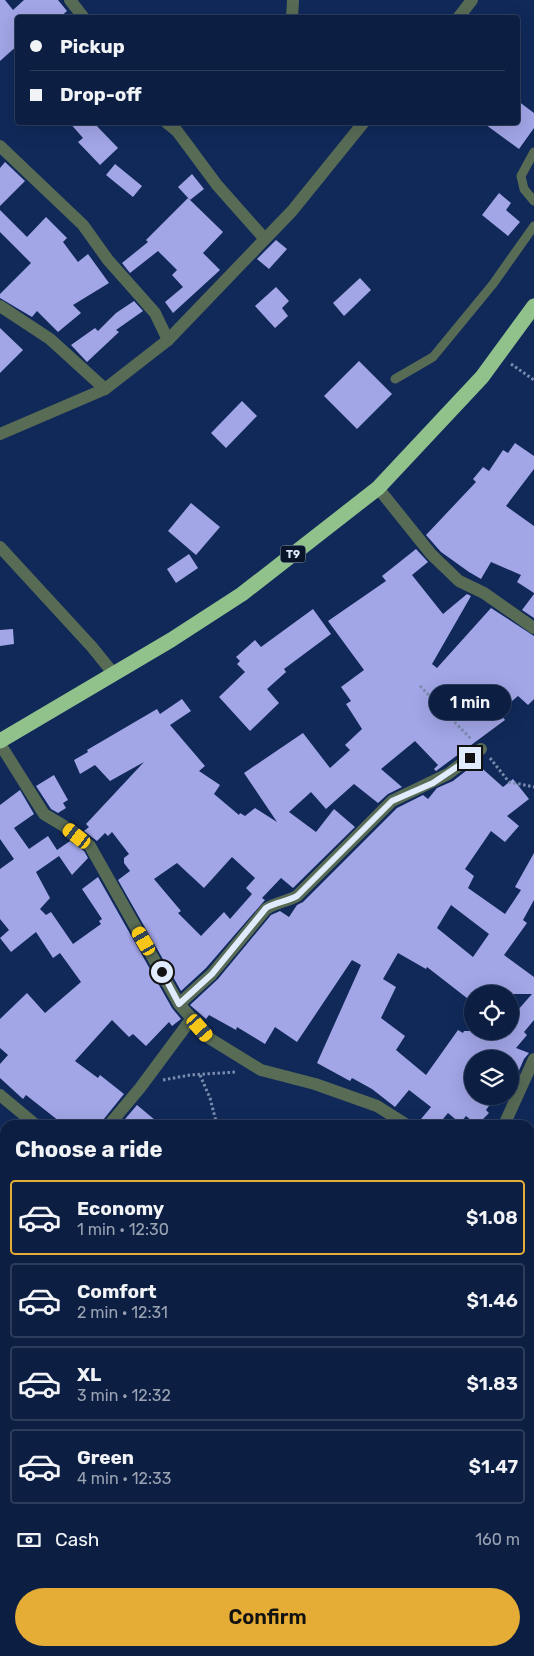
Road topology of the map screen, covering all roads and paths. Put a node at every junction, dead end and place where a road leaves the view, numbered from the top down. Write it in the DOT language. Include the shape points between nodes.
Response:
graph roads {
  1 [pos="70,0"];
  2 [pos="472,0"];
  3 [pos="82,15"];
  4 [pos="460,15"];
  5 [pos="362,125"];
  6 [pos="181,127"];
  7 [pos="0,146"];
  8 [pos="534,152"];
  9 [pos="534,201"];
  10 [pos="534,226"];
  11 [pos="264,238"];
  12 [pos="0,306"];
  13 [pos="534,306"];
  14 [pos="168,340"];
  15 [pos="498,355"];
  16 [pos="395,379"];
  17 [pos="534,380"];
  18 [pos="105,389"];
  19 [pos="0,434"];
  20 [pos="378,488"];
  21 [pos="0,547"];
  22 [pos="534,628"];
  23 [pos="112,673"];
  24 [pos="0,742"];
  25 [pos="481,749"];
  26 [pos="179,1004"];
  27 [pos="192,1018"];
  28 [pos="534,1059"];
  29 [pos="261,1070"];
  30 [pos="200,1075"];
  31 [pos="140,1088"];
  32 [pos="0,1095"];
  33 [pos="30,1120"];
  34 [pos="113,1120"];
  35 [pos="215,1120"];
  36 [pos="399,1120"];
  37 [pos="506,1120"];
  1 -- 3 [label="street"];
  2 -- 4 [label="street"];
  5 -- 11 [label="street" via="292,211"];
  6 -- 11 [label="street" via="217,185"];
  7 -- 14 [label="street" via="83,225 108,260 155,313"];
  8 -- 9 [label="lane" via="520,176 524,189"];
  10 -- 16 [label="lane" via="493,284 433,358"];
  11 -- 14 [label="street"];
  12 -- 18 [label="street" via="50,339"];
  13 -- 15 [label="highway, T9"];
  14 -- 18 [label="street"];
  15 -- 17 [label="path"];
  15 -- 20 [label="highway, T9" via="482,377"];
  18 -- 19 [label="street"];
  20 -- 22 [label="street" via="431,554 459,581 484,593"];
  20 -- 23 [label="highway, T9" via="242,594"];
  21 -- 23 [label="street"];
  23 -- 24 [label="highway, T9"];
  24 -- 26 [label="street" via="44,814 90,846"];
  25 -- 26 [label="street" via="448,774 392,801 297,896 266,908 212,974"];
  26 -- 27 [label="street"];
  27 -- 29 [label="street" via="209,1038"];
  27 -- 31 [label="street"];
  28 -- 37 [label="street"];
  29 -- 30 [label="path"];
  29 -- 36 [label="street" via="377,1106"];
  30 -- 31 [label="path" via="162,1080"];
  30 -- 35 [label="path"];
  31 -- 34 [label="street"];
  32 -- 33 [label="street"];
}
